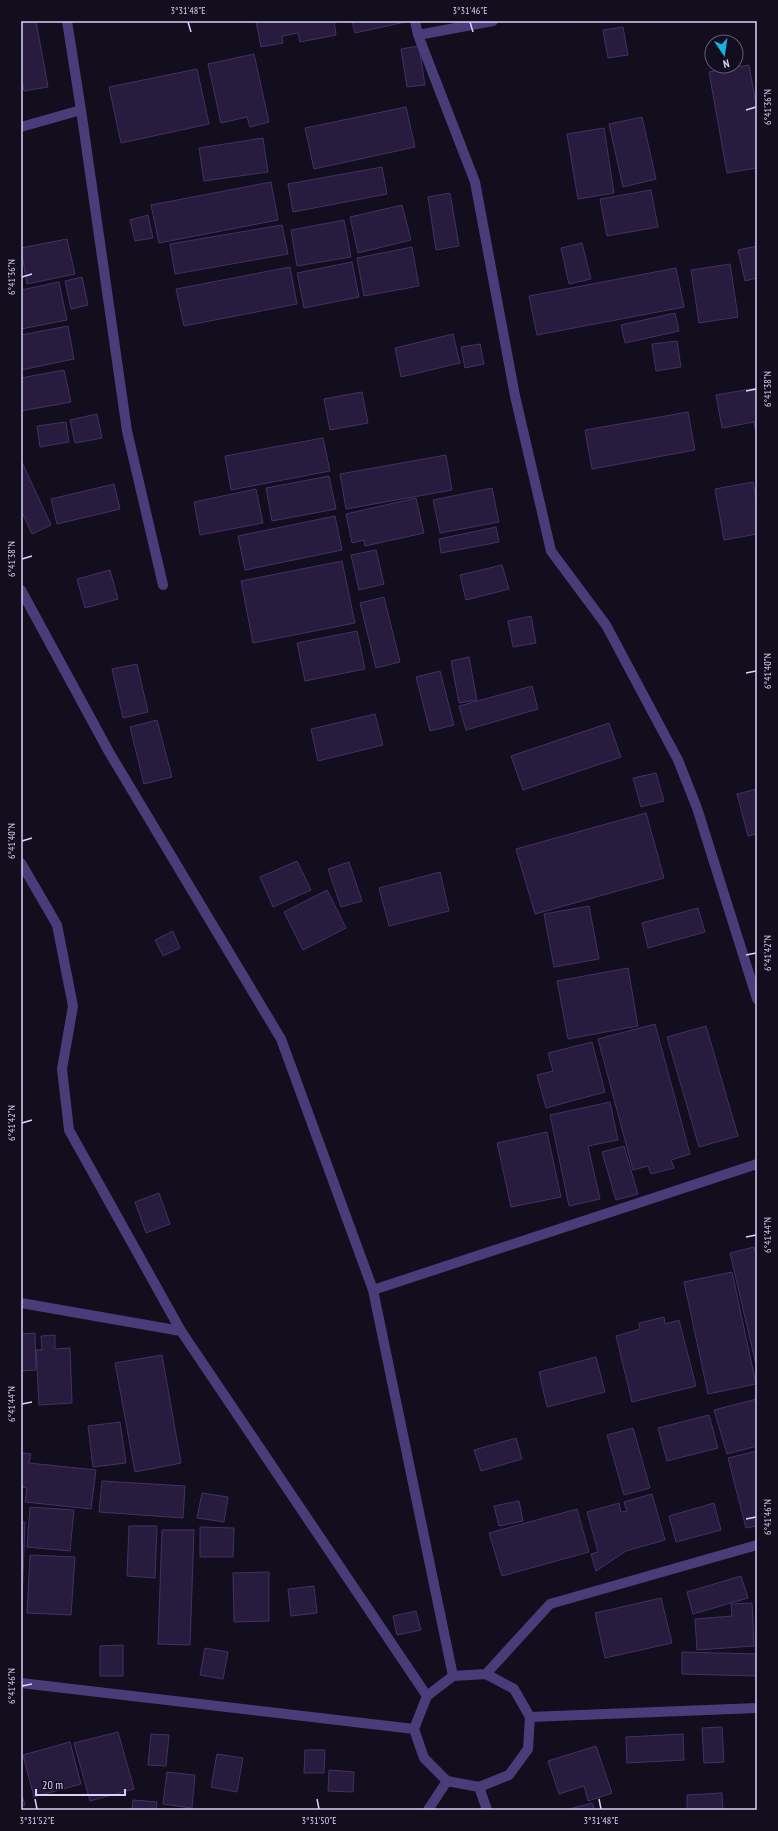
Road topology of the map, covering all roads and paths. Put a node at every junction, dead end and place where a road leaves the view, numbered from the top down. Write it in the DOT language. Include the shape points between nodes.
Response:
graph roads {
  1 [pos="66,21"];
  2 [pos="415,21"];
  3 [pos="493,21"];
  4 [pos="418,34"];
  5 [pos="81,110"];
  6 [pos="21,127"];
  7 [pos="163,585"];
  8 [pos="21,590"];
  9 [pos="21,862"];
  10 [pos="757,999"];
  11 [pos="757,1164"];
  12 [pos="372,1290"];
  13 [pos="21,1303"];
  14 [pos="181,1331"];
  15 [pos="757,1545"];
  16 [pos="486,1674"];
  17 [pos="453,1676"];
  18 [pos="21,1683"];
  19 [pos="427,1696"];
  20 [pos="757,1708"];
  21 [pos="530,1717"];
  22 [pos="414,1729"];
  23 [pos="447,1781"];
  24 [pos="479,1787"];
  25 [pos="428,1810"];
  26 [pos="488,1810"];
  1 -- 5 [label="street"];
  2 -- 4 [label="street"];
  3 -- 4 [label="street"];
  4 -- 10 [label="street" via="475,182 515,396 551,551 606,625 678,760 697,808"];
  5 -- 6 [label="street"];
  5 -- 7 [label="street" via="127,431"];
  8 -- 12 [label="street" via="109,752 281,1039"];
  9 -- 14 [label="street" via="57,925 73,1006 62,1069 69,1130"];
  11 -- 12 [label="street"];
  12 -- 17 [label="street"];
  13 -- 14 [label="street"];
  14 -- 19 [label="street"];
  15 -- 16 [label="street" via="550,1604"];
  16 -- 17 [label="street"];
  16 -- 21 [label="street" via="514,1689"];
  17 -- 19 [label="street"];
  18 -- 22 [label="street"];
  19 -- 22 [label="street"];
  20 -- 21 [label="street"];
  21 -- 24 [label="street" via="528,1749 510,1775"];
  22 -- 23 [label="street" via="424,1758"];
  23 -- 24 [label="street"];
  23 -- 25 [label="street"];
  24 -- 26 [label="street"];
}
